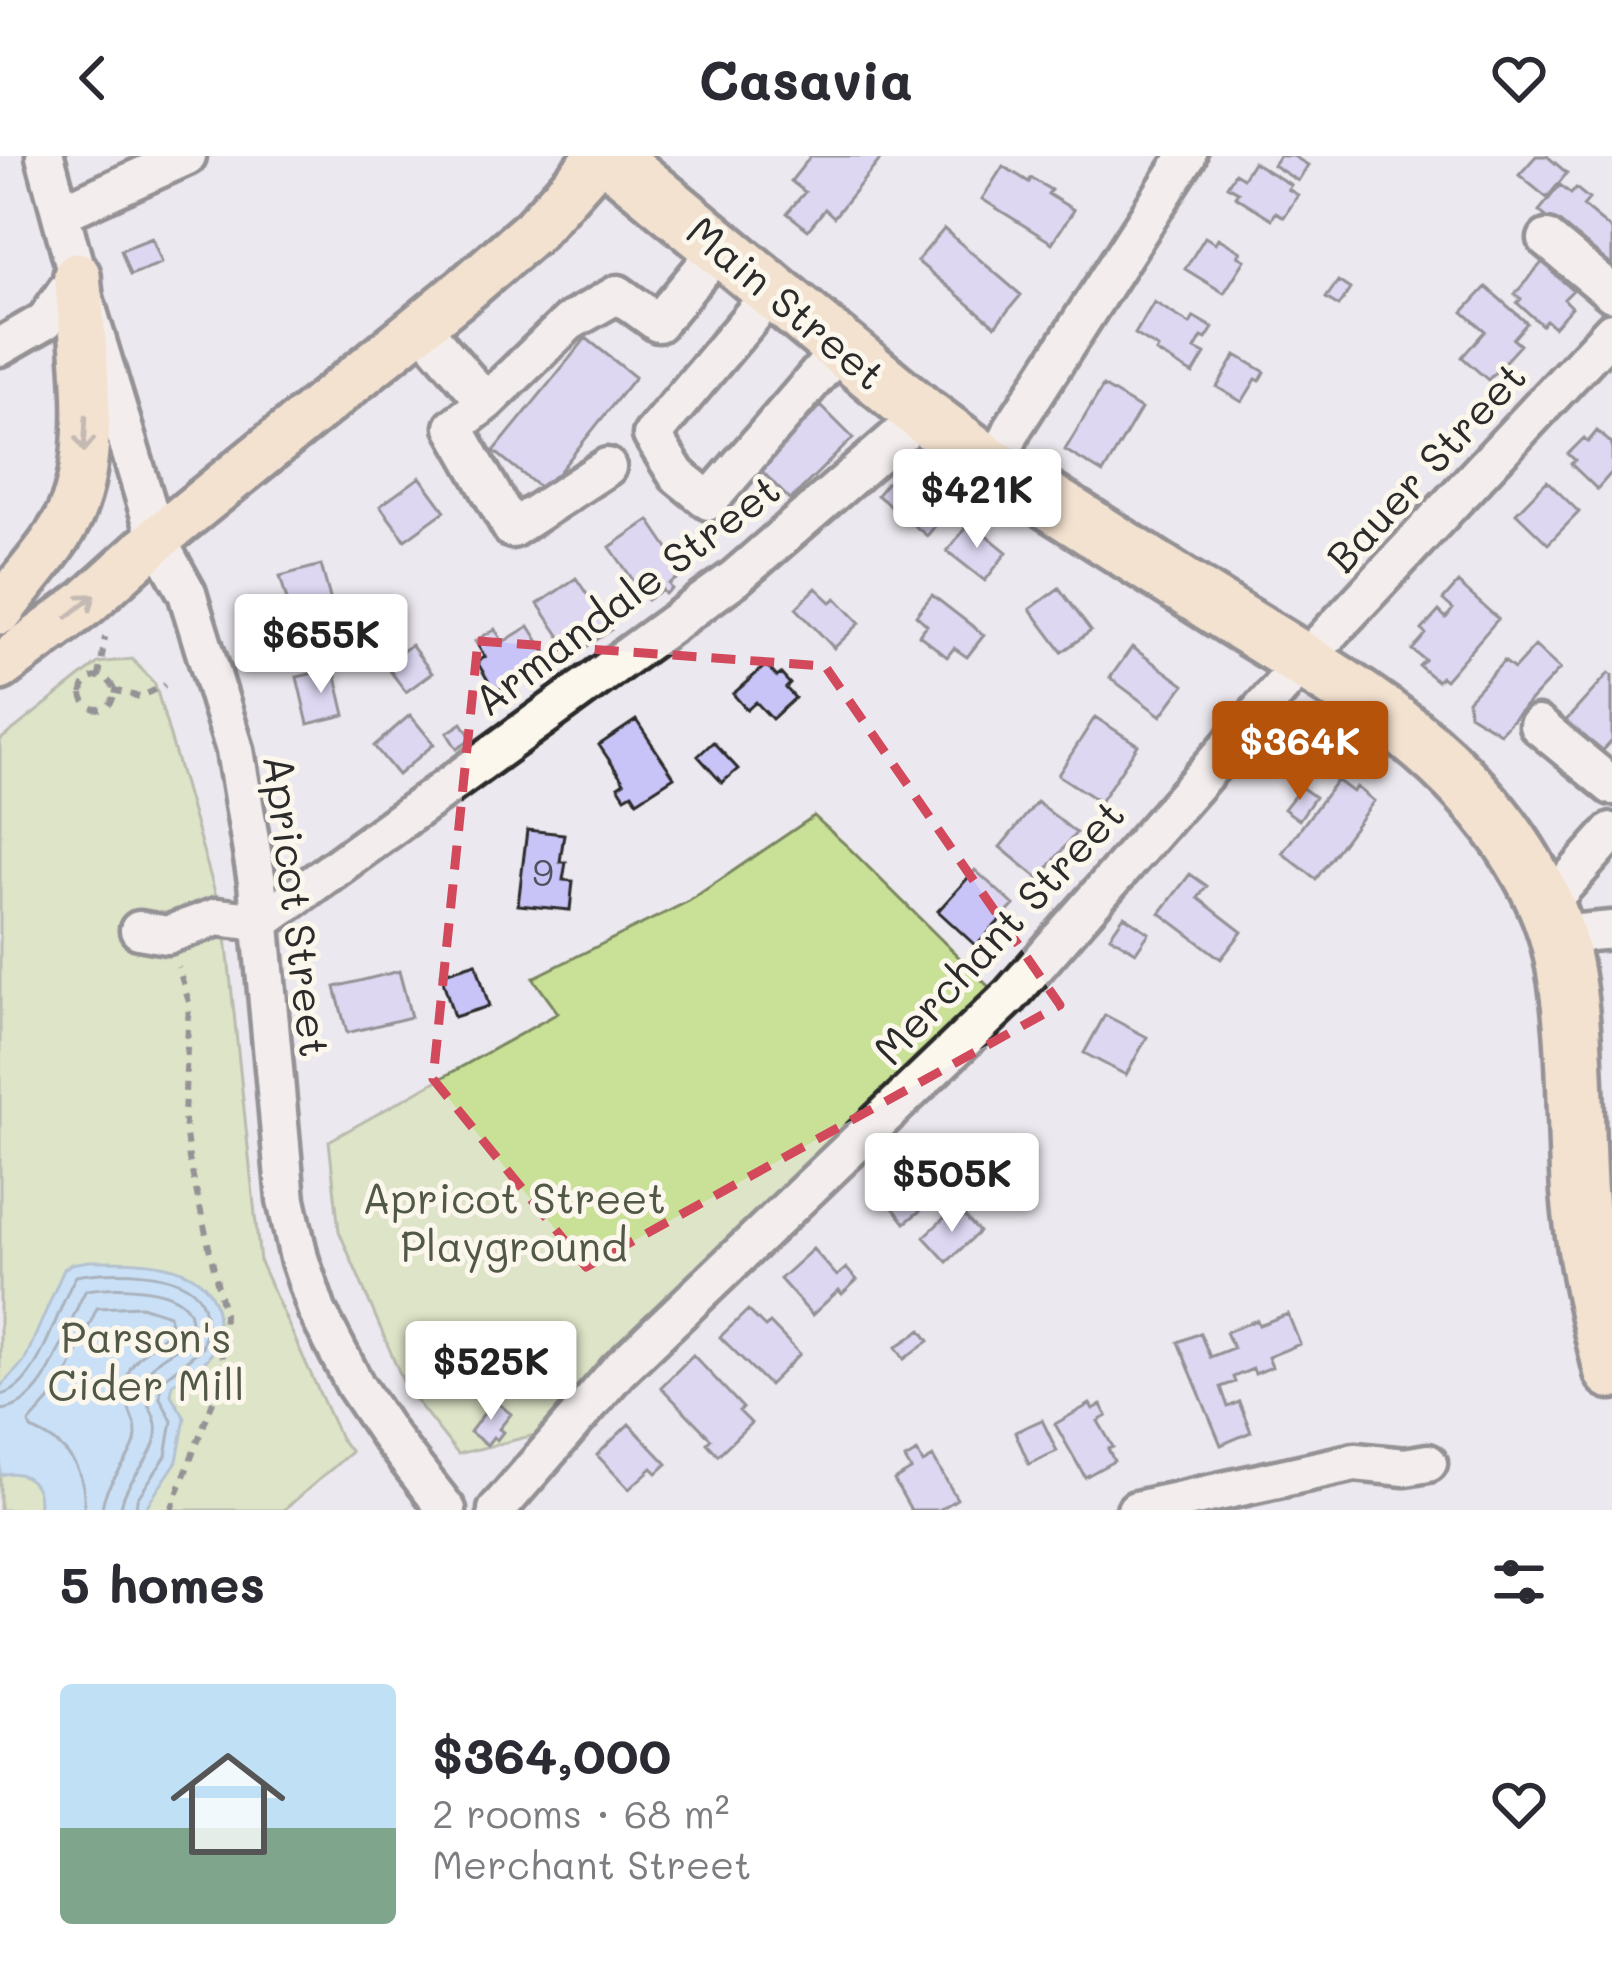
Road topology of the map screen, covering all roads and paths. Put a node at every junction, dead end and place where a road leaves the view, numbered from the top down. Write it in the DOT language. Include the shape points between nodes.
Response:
graph roads {
  1 [pos="45,156"];
  2 [pos="187,156"];
  3 [pos="600,156"];
  4 [pos="609,156"];
  5 [pos="1187,156"];
  6 [pos="61,213"];
  7 [pos="1547,239"];
  8 [pos="720,248"];
  9 [pos="77,275"];
  10 [pos="774,290"];
  11 [pos="1612,293"];
  12 [pos="420,326"];
  13 [pos="1612,331"];
  14 [pos="0,347"];
  15 [pos="841,348"];
  16 [pos="486,402"];
  17 [pos="923,415"];
  18 [pos="607,467"];
  19 [pos="995,468"];
  20 [pos="157,539"];
  21 [pos="0,612"];
  22 [pos="105,637"];
  23 [pos="1303,662"];
  24 [pos="0,667"];
  25 [pos="99,677"];
  26 [pos="165,685"];
  27 [pos="113,690"];
  28 [pos="1538,725"];
  29 [pos="1612,786"];
  30 [pos="1612,832"];
  31 [pos="1552,920"];
  32 [pos="261,922"];
  33 [pos="1612,930"];
  34 [pos="153,933"];
  35 [pos="1612,1371"];
  36 [pos="1428,1463"];
  37 [pos="171,1510"];
  38 [pos="447,1510"];
  39 [pos="497,1510"];
  40 [pos="1136,1510"];
  1 -- 6 [label="street, Apricot Street"];
  2 -- 6 [label="street"];
  3 -- 12 [label="main road" via="534,230"];
  4 -- 8 [label="highway, Main Street"];
  5 -- 19 [label="street"];
  6 -- 9 [label="street, Apricot Street"];
  7 -- 11 [label="street"];
  8 -- 10 [label="highway, Main Street"];
  8 -- 16 [label="street" via="658,323 618,294 569,322"];
  9 -- 14 [label="street" via="45,321"];
  9 -- 20 [label="street, Apricot Street"];
  9 -- 21 [label="main road, one-way" via="86,415 78,490 59,533"];
  10 -- 15 [label="highway, Main Street"];
  10 -- 15 [label="street" via="652,435 677,476 709,501"];
  12 -- 16 [label="street"];
  12 -- 20 [label="main road"];
  13 -- 23 [label="street, Bauer Street"];
  15 -- 17 [label="highway, Main Street"];
  16 -- 18 [label="street" via="454,427 512,530"];
  17 -- 19 [label="highway, Main Street"];
  17 -- 32 [label="street, Armandale Street" via="735,578"];
  19 -- 23 [label="highway, Main Street"];
  20 -- 21 [label="main road" via="73,562"];
  24 -- 20 [label="main road, one-way"];
  20 -- 32 [label="street, Apricot Street" via="188,593 231,737"];
  22 -- 25 [label="path"];
  23 -- 31 [label="highway, Main Street" via="1407,729 1473,790"];
  23 -- 39 [label="street, Merchant Street" via="1010,996 618,1371"];
  25 -- 27 [label="path"];
  25 -- 27 [label="path" via="86,683 84,701 103,708"];
  26 -- 27 [label="path" via="140,698"];
  28 -- 29 [label="street"];
  30 -- 31 [label="street"];
  31 -- 33 [label="street"];
  31 -- 35 [label="highway, Main Street" via="1568,1005 1583,1235"];
  32 -- 34 [label="street" via="217,917"];
  32 -- 38 [label="street, Apricot Street" via="286,1200 308,1286 355,1385"];
  34 -- 37 [label="path" via="189,1002 184,1116 224,1313 222,1378"];
  36 -- 40 [label="street" via="1355,1462"];
}
